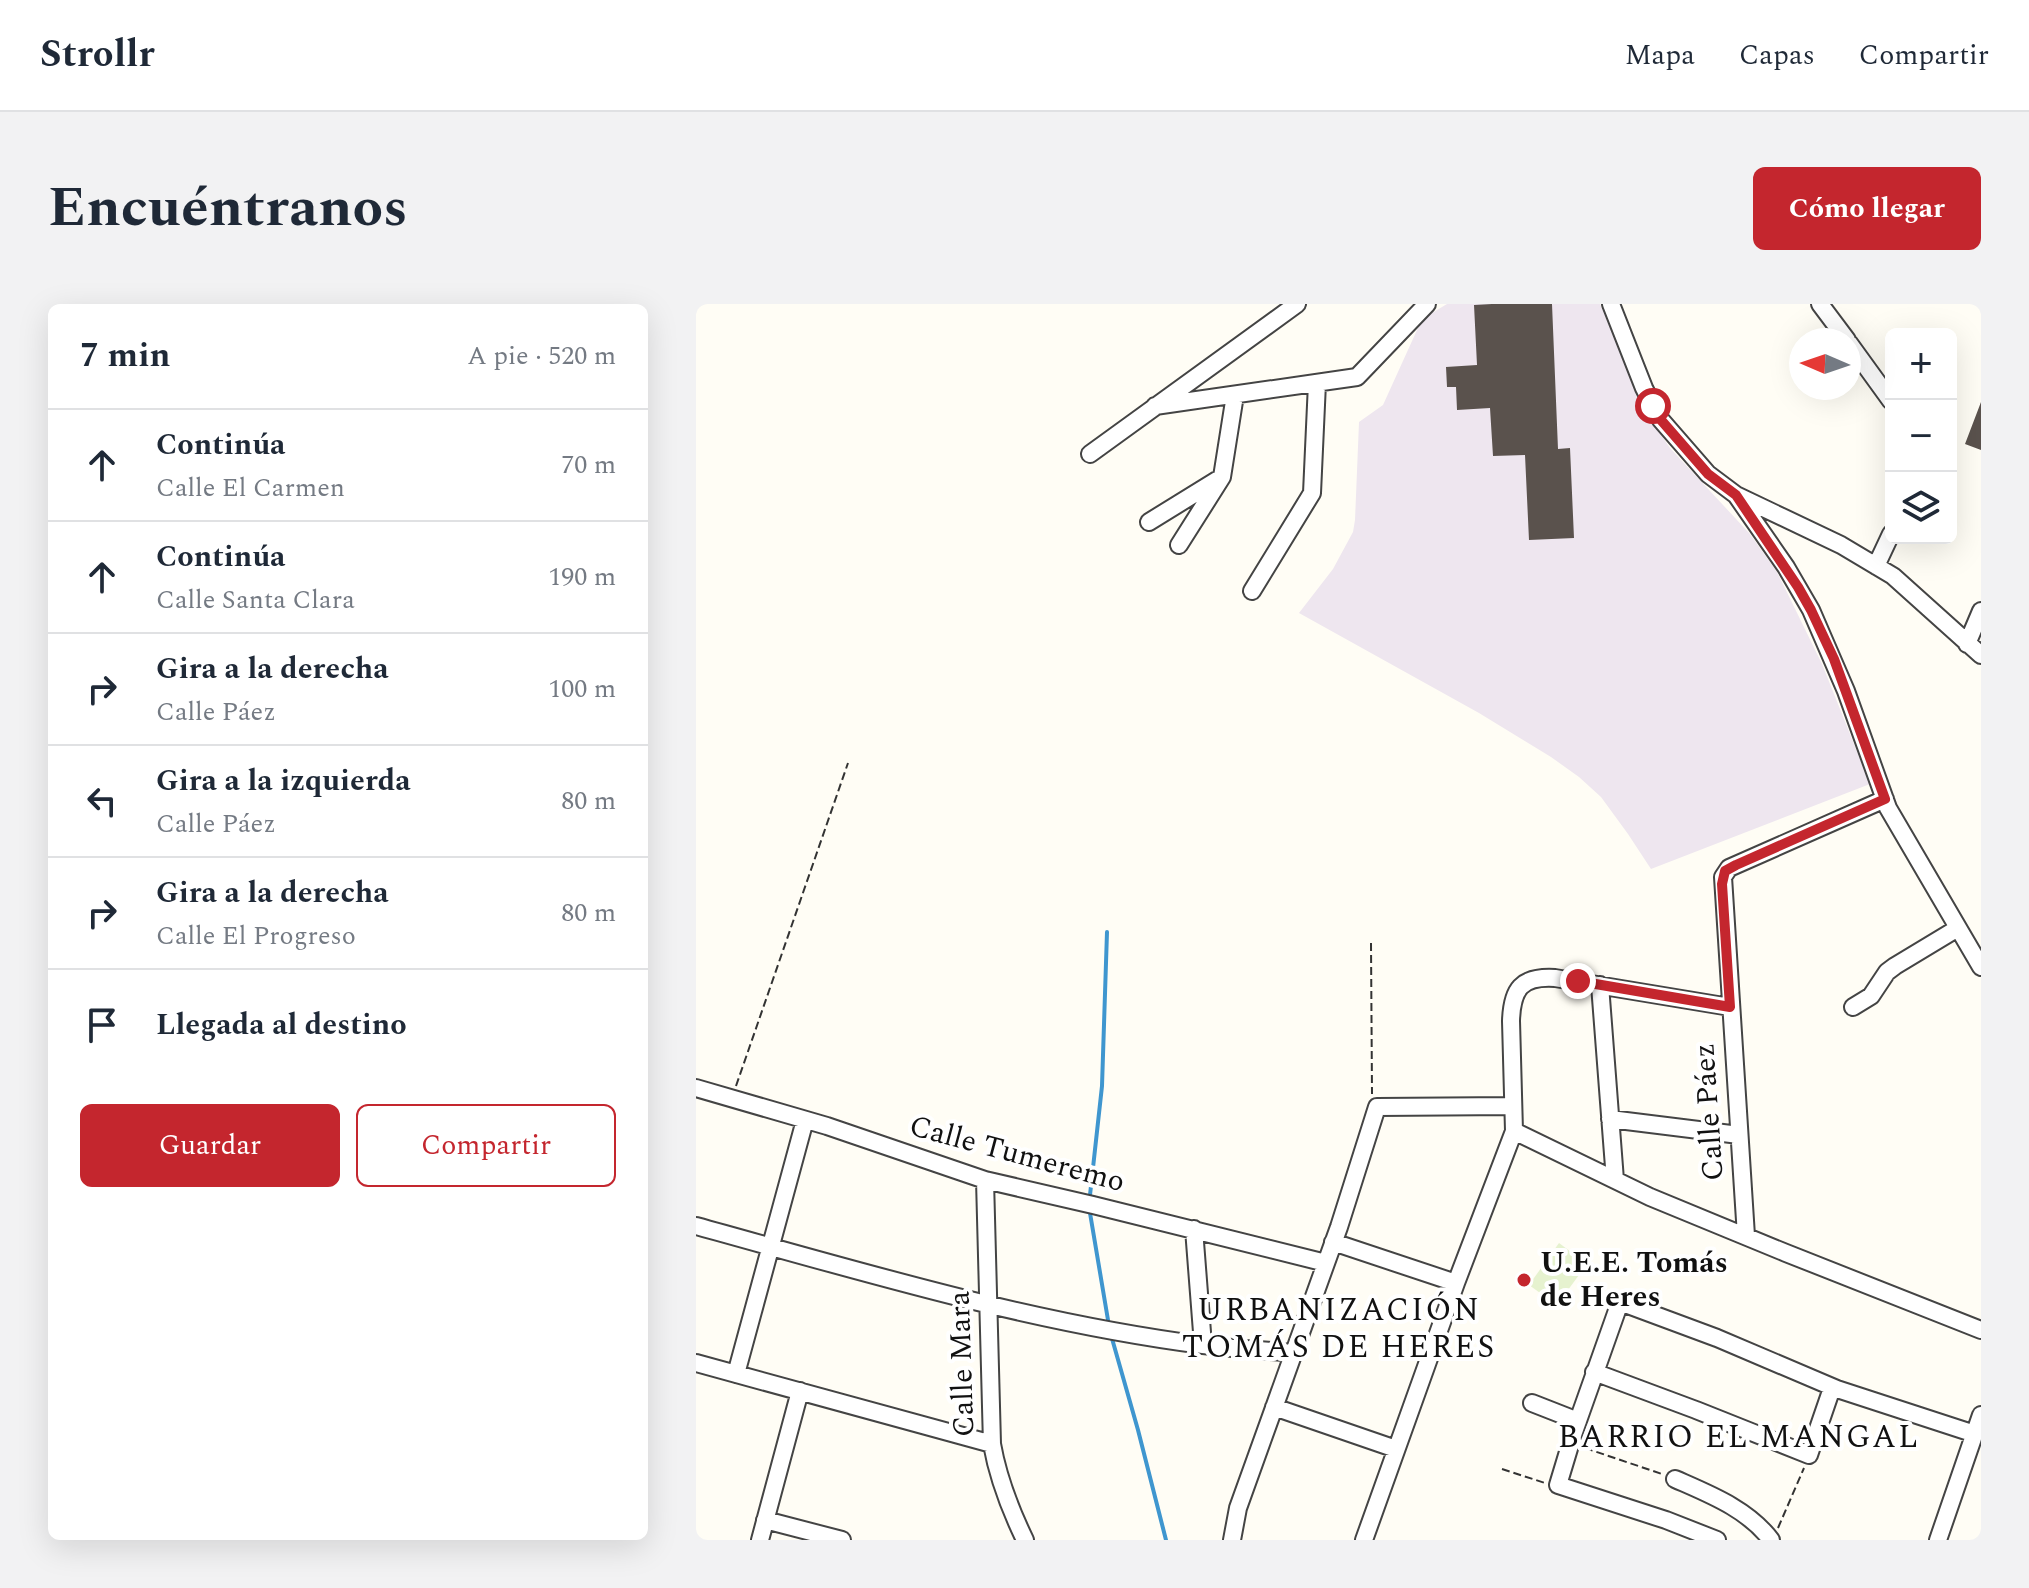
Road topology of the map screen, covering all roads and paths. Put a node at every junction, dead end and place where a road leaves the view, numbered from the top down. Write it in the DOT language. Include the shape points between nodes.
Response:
graph roads {
  1 [pos="1297,304"];
  2 [pos="1427,304"];
  3 [pos="1611,304"];
  4 [pos="1820,304"];
  5 [pos="1838,328"];
  6 [pos="1861,360"];
  7 [pos="1317,383"];
  8 [pos="1235,395"];
  9 [pos="1890,400"];
  10 [pos="1155,406"];
  11 [pos="1090,454"];
  12 [pos="1222,477"];
  13 [pos="1736,495"];
  14 [pos="1149,522"];
  15 [pos="1886,544"];
  16 [pos="1179,545"];
  17 [pos="1876,566"];
  18 [pos="1252,591"];
  19 [pos="1981,611"];
  20 [pos="1967,644"];
  21 [pos="1981,655"];
  22 [pos="848,763"];
  23 [pos="1885,799"];
  24 [pos="1958,928"];
  25 [pos="1371,943"];
  26 [pos="1981,967"];
  27 [pos="1600,985"];
  28 [pos="1730,1007"];
  29 [pos="1853,1007"];
  30 [pos="696,1088"];
  31 [pos="732,1098"];
  32 [pos="1513,1106"];
  33 [pos="1377,1107"];
  34 [pos="1610,1119"];
  35 [pos="805,1120"];
  36 [pos="1514,1131"];
  37 [pos="1739,1135"];
  38 [pos="985,1180"];
  39 [pos="1615,1180"];
  40 [pos="696,1226"];
  41 [pos="1194,1229"];
  42 [pos="1746,1236"];
  43 [pos="1333,1242"];
  44 [pos="771,1246"];
  45 [pos="1326,1263"];
  46 [pos="1456,1283"];
  47 [pos="987,1303"];
  48 [pos="1981,1330"];
  49 [pos="1203,1345"];
  50 [pos="1294,1353"];
  51 [pos="696,1363"];
  52 [pos="1594,1372"];
  53 [pos="736,1374"];
  54 [pos="1832,1388"];
  55 [pos="800,1391"];
  56 [pos="1532,1403"];
  57 [pos="1274,1407"];
  58 [pos="1981,1415"];
  59 [pos="1578,1421"];
  60 [pos="1975,1434"];
  61 [pos="1571,1443"];
  62 [pos="992,1444"];
  63 [pos="1396,1449"];
  64 [pos="1809,1455"];
  65 [pos="1502,1469"];
  66 [pos="1675,1479"];
  67 [pos="1558,1485"];
  68 [pos="765,1520"];
  69 [pos="1774,1533"];
  70 [pos="760,1540"];
  71 [pos="842,1540"];
  72 [pos="1025,1540"];
  73 [pos="1232,1540"];
  74 [pos="1364,1540"];
  75 [pos="1717,1540"];
  76 [pos="1938,1540"];
  1 -- 10 [label="street"];
  2 -- 7 [label="street" via="1360,375"];
  3 -- 13 [label="street" via="1661,420 1708,474"];
  4 -- 5 [label="street"];
  6 -- 9 [label="street"];
  7 -- 8 [label="street"];
  7 -- 18 [label="street" via="1312,493"];
  8 -- 10 [label="street"];
  8 -- 12 [label="street"];
  10 -- 11 [label="street"];
  12 -- 14 [label="street"];
  12 -- 16 [label="street"];
  13 -- 17 [label="street"];
  13 -- 23 [label="street" via="1824,635"];
  15 -- 17 [label="street"];
  17 -- 20 [label="street" via="1906,586"];
  19 -- 20 [label="street"];
  20 -- 21 [label="street"];
  22 -- 31 [label="path"];
  23 -- 24 [label="street"];
  23 -- 28 [label="street, Calle Páez" via="1725,871"];
  24 -- 26 [label="street"];
  24 -- 29 [label="street" via="1887,972 1871,996"];
  25 -- 33 [label="path" via="1372,1091"];
  27 -- 28 [label="street"];
  27 -- 32 [label="street" via="1546,977 1525,982 1516,991 1511,1004"];
  27 -- 34 [label="street"];
  28 -- 37 [label="street, Calle Páez"];
  30 -- 31 [label="street, Calle Tumeremo"];
  31 -- 35 [label="street, Calle Tumeremo"];
  32 -- 33 [label="street"];
  32 -- 36 [label="street"];
  33 -- 43 [label="street"];
  34 -- 37 [label="street"];
  34 -- 39 [label="street"];
  35 -- 38 [label="street, Calle Tumeremo"];
  35 -- 44 [label="street"];
  36 -- 39 [label="street"];
  36 -- 46 [label="street"];
  37 -- 42 [label="street, Calle Páez"];
  38 -- 41 [label="street, Calle Tumeremo"];
  38 -- 47 [label="street, Calle Mara"];
  39 -- 42 [label="street"];
  40 -- 44 [label="street"];
  41 -- 45 [label="street, Calle Tumeremo"];
  41 -- 49 [label="street"];
  42 -- 48 [label="street"];
  43 -- 45 [label="street"];
  43 -- 46 [label="street"];
  44 -- 47 [label="street"];
  44 -- 53 [label="street"];
  45 -- 50 [label="street"];
  46 -- 63 [label="street"];
  47 -- 49 [label="street"];
  47 -- 62 [label="street, Calle Mara"];
  49 -- 50 [label="street"];
  50 -- 57 [label="street"];
  51 -- 53 [label="street"];
  52 -- 54 [label="street" via="1620,1302"];
  52 -- 59 [label="street"];
  52 -- 64 [label="street"];
  53 -- 55 [label="street"];
  54 -- 60 [label="street"];
  54 -- 64 [label="street"];
  55 -- 62 [label="street"];
  55 -- 68 [label="street"];
  56 -- 59 [label="street"];
  57 -- 63 [label="street"];
  57 -- 73 [label="street"];
  58 -- 60 [label="street"];
  59 -- 61 [label="street"];
  60 -- 76 [label="street"];
  61 -- 66 [label="path"];
  61 -- 67 [label="street"];
  62 -- 72 [label="street, Calle Mara" via="998,1475"];
  63 -- 74 [label="street"];
  64 -- 69 [label="path"];
  65 -- 67 [label="path"];
  66 -- 69 [label="street"];
  67 -- 75 [label="street"];
  68 -- 70 [label="street"];
  68 -- 71 [label="street"];
}
